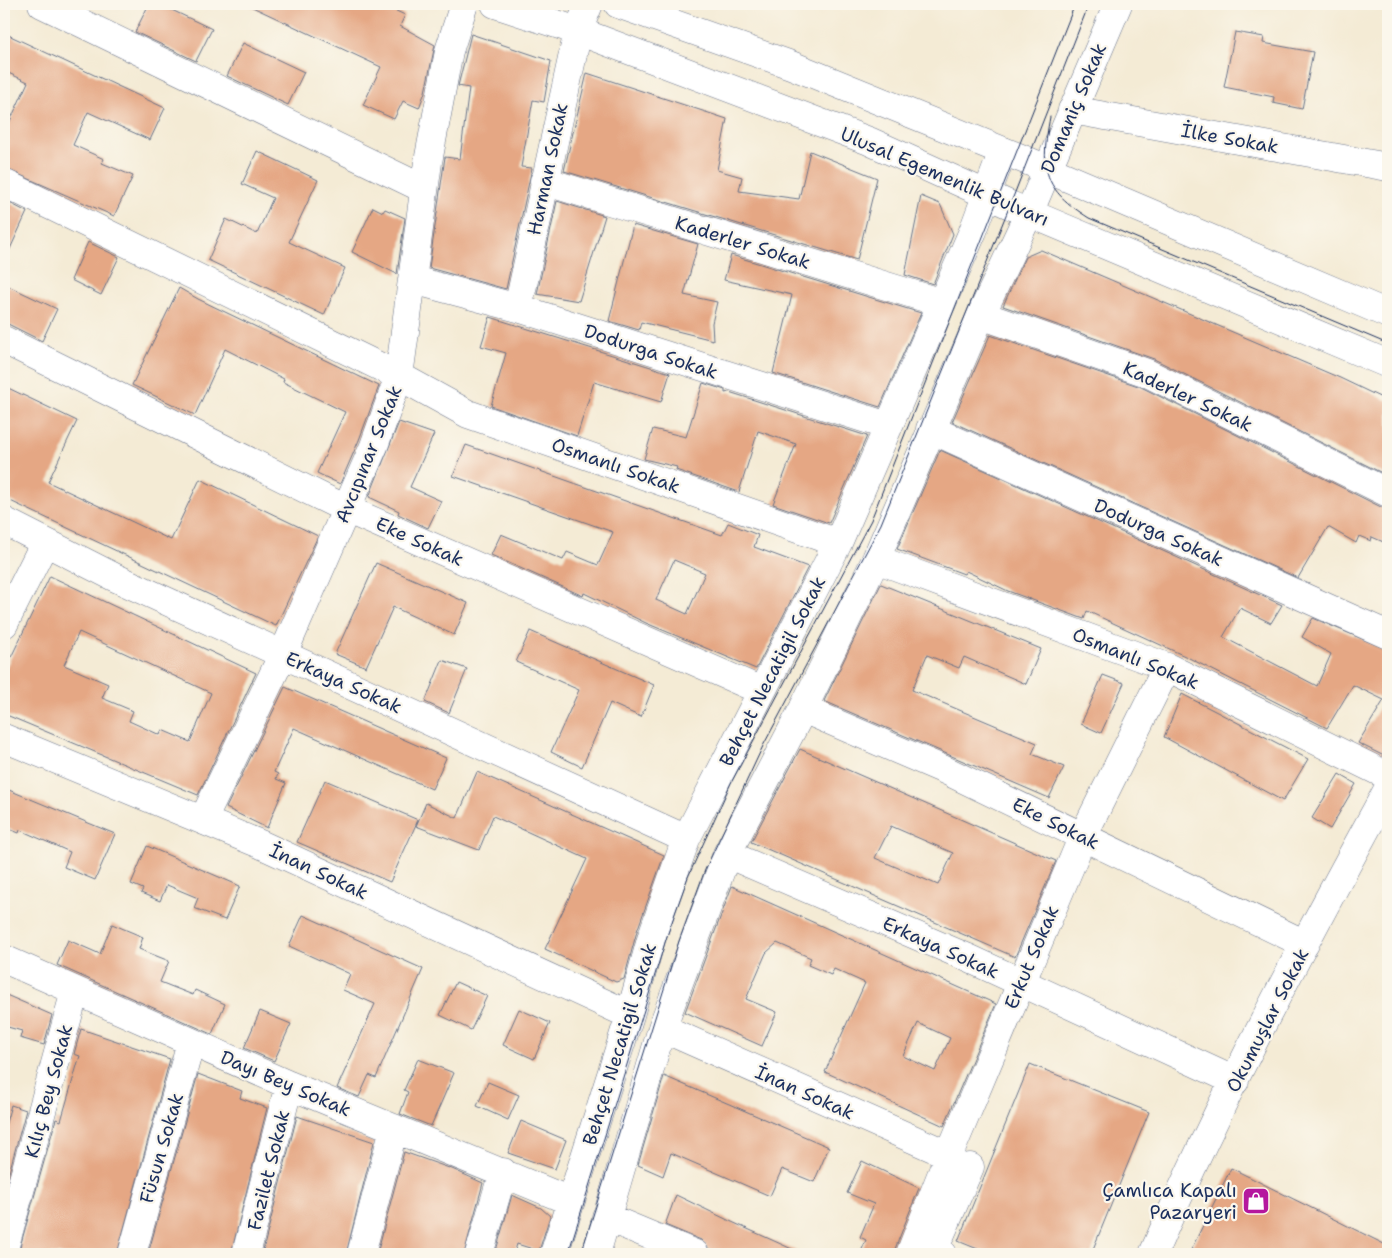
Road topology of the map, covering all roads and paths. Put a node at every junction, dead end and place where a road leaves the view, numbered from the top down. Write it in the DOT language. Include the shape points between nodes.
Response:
graph roads {
  1 [pos="42,4"];
  2 [pos="464,4"];
  3 [pos="495,4"];
  4 [pos="589,4"];
  5 [pos="618,4"];
  6 [pos="1118,4"];
  7 [pos="578,31"];
  8 [pos="1072,110"];
  9 [pos="1003,151"];
  10 [pos="1388,167"];
  11 [pos="1046,169"];
  12 [pos="544,181"];
  13 [pos="4,183"];
  14 [pos="424,189"];
  15 [pos="988,193"];
  16 [pos="1029,213"];
  17 [pos="413,280"];
  18 [pos="942,303"];
  19 [pos="518,308"];
  20 [pos="1388,314"];
  21 [pos="981,316"];
  22 [pos="4,340"];
  23 [pos="1388,364"];
  24 [pos="399,376"];
  25 [pos="888,426"];
  26 [pos="930,429"];
  27 [pos="1388,493"];
  28 [pos="346,509"];
  29 [pos="4,521"];
  30 [pos="45,542"];
  31 [pos="838,543"];
  32 [pos="876,559"];
  33 [pos="4,624"];
  34 [pos="1388,635"];
  35 [pos="283,654"];
  36 [pos="1167,667"];
  37 [pos="762,691"];
  38 [pos="803,709"];
  39 [pos="4,738"];
  40 [pos="1388,776"];
  41 [pos="1388,789"];
  42 [pos="203,820"];
  43 [pos="1380,823"];
  44 [pos="1083,836"];
  45 [pos="686,839"];
  46 [pos="727,854"];
  47 [pos="1305,944"];
  48 [pos="4,959"];
  49 [pos="1020,982"];
  50 [pos="75,991"];
  51 [pos="630,1015"];
  52 [pos="662,1028"];
  53 [pos="192,1042"];
  54 [pos="1235,1081"];
  55 [pos="289,1085"];
  56 [pos="394,1128"];
  57 [pos="959,1161"];
  58 [pos="503,1172"];
  59 [pos="570,1201"];
  60 [pos="606,1217"];
  61 [pos="4,1248"];
  62 [pos="132,1254"];
  63 [pos="246,1254"];
  64 [pos="361,1254"];
  65 [pos="479,1254"];
  66 [pos="554,1254"];
  67 [pos="596,1254"];
  68 [pos="694,1254"];
  69 [pos="910,1254"];
  70 [pos="943,1254"];
  71 [pos="1153,1254"];
  1 -- 14 [label="street"];
  2 -- 14 [label="street, Avcıpınar Sokak" via="449,51"];
  3 -- 7 [label="street, Ulusal Egemenlik Bulvarı"];
  4 -- 7 [label="street, Harman Sokak"];
  5 -- 9 [label="street" via="791,65"];
  6 -- 8 [label="street, Domaniç Sokak"];
  7 -- 12 [label="street, Harman Sokak"];
  7 -- 15 [label="street, Ulusal Egemenlik Bulvarı" via="869,141"];
  8 -- 10 [label="street, İlke Sokak"];
  8 -- 11 [label="street, Domaniç Sokak"];
  9 -- 11 [label="street"];
  9 -- 15 [label="street, Behçet Necatigil Sokak"];
  11 -- 16 [label="street, Domaniç Sokak"];
  11 -- 20 [label="street"];
  12 -- 18 [label="street, Kaderler Sokak"];
  12 -- 19 [label="street, Harman Sokak"];
  13 -- 24 [label="street, Osmanlı Sokak"];
  14 -- 17 [label="street, Avcıpınar Sokak"];
  15 -- 16 [label="street, Ulusal Egemenlik Bulvarı"];
  15 -- 18 [label="street, Behçet Necatigil Sokak"];
  16 -- 21 [label="street, Domaniç Sokak"];
  16 -- 23 [label="street, Ulusal Egemenlik Bulvarı"];
  17 -- 19 [label="street, Dodurga Sokak"];
  17 -- 24 [label="street, Avcıpınar Sokak"];
  18 -- 25 [label="street, Behçet Necatigil Sokak"];
  19 -- 25 [label="street, Dodurga Sokak"];
  21 -- 26 [label="street, Domaniç Sokak"];
  21 -- 27 [label="street, Kaderler Sokak" via="1147,373"];
  22 -- 28 [label="street, Eke Sokak"];
  24 -- 28 [label="street, Avcıpınar Sokak" via="374,446"];
  24 -- 31 [label="street, Osmanlı Sokak" via="468,414"];
  25 -- 31 [label="street, Behçet Necatigil Sokak"];
  26 -- 32 [label="street, Domaniç Sokak"];
  26 -- 34 [label="street, Dodurga Sokak"];
  28 -- 35 [label="street, Avcıpınar Sokak"];
  28 -- 37 [label="street, Eke Sokak"];
  29 -- 30 [label="street, Erkaya Sokak"];
  30 -- 33 [label="street"];
  30 -- 35 [label="street, Erkaya Sokak"];
  31 -- 37 [label="street, Behçet Necatigil Sokak"];
  32 -- 36 [label="street, Osmanlı Sokak"];
  32 -- 38 [label="street, Domaniç Sokak"];
  35 -- 42 [label="street, Avcıpınar Sokak"];
  35 -- 45 [label="street, Erkaya Sokak"];
  36 -- 40 [label="street, Osmanlı Sokak"];
  36 -- 44 [label="street, Erkut Sokak"];
  37 -- 45 [label="street, Behçet Necatigil Sokak"];
  38 -- 44 [label="street, Eke Sokak" via="947,771"];
  38 -- 46 [label="street, Domaniç Sokak"];
  39 -- 42 [label="street, İnan Sokak"];
  41 -- 43 [label="street, Okumuşlar Sokak"];
  42 -- 51 [label="street, İnan Sokak"];
  43 -- 47 [label="street, Okumuşlar Sokak"];
  44 -- 47 [label="street, Eke Sokak"];
  44 -- 49 [label="street, Erkut Sokak"];
  45 -- 51 [label="street, Behçet Necatigil Sokak" via="652,936"];
  46 -- 49 [label="street, Erkaya Sokak"];
  46 -- 52 [label="street, Domaniç Sokak"];
  47 -- 54 [label="street, Okumuşlar Sokak"];
  48 -- 50 [label="street, Dayı Bey Sokak"];
  49 -- 54 [label="street, Erkaya Sokak"];
  49 -- 57 [label="street, Erkut Sokak"];
  50 -- 53 [label="street, Dayı Bey Sokak"];
  50 -- 61 [label="street, Kılıç Bey Sokak"];
  51 -- 59 [label="street, Behçet Necatigil Sokak"];
  52 -- 57 [label="street, İnan Sokak"];
  52 -- 60 [label="street, Domaniç Sokak"];
  53 -- 55 [label="street, Dayı Bey Sokak"];
  53 -- 62 [label="street, Füsun Sokak"];
  54 -- 71 [label="street, Okumuşlar Sokak"];
  55 -- 56 [label="street, Dayı Bey Sokak"];
  55 -- 63 [label="street, Fazilet Sokak"];
  56 -- 58 [label="street, Dayı Bey Sokak"];
  56 -- 64 [label="street"];
  57 -- 69 [label="street, Erkut Sokak"];
  57 -- 70 [label="street" via="934,1250"];
  58 -- 59 [label="street, Dayı Bey Sokak"];
  58 -- 65 [label="street"];
  59 -- 66 [label="street, Behçet Necatigil Sokak"];
  60 -- 67 [label="street, Domaniç Sokak"];
  60 -- 68 [label="street"];
}
